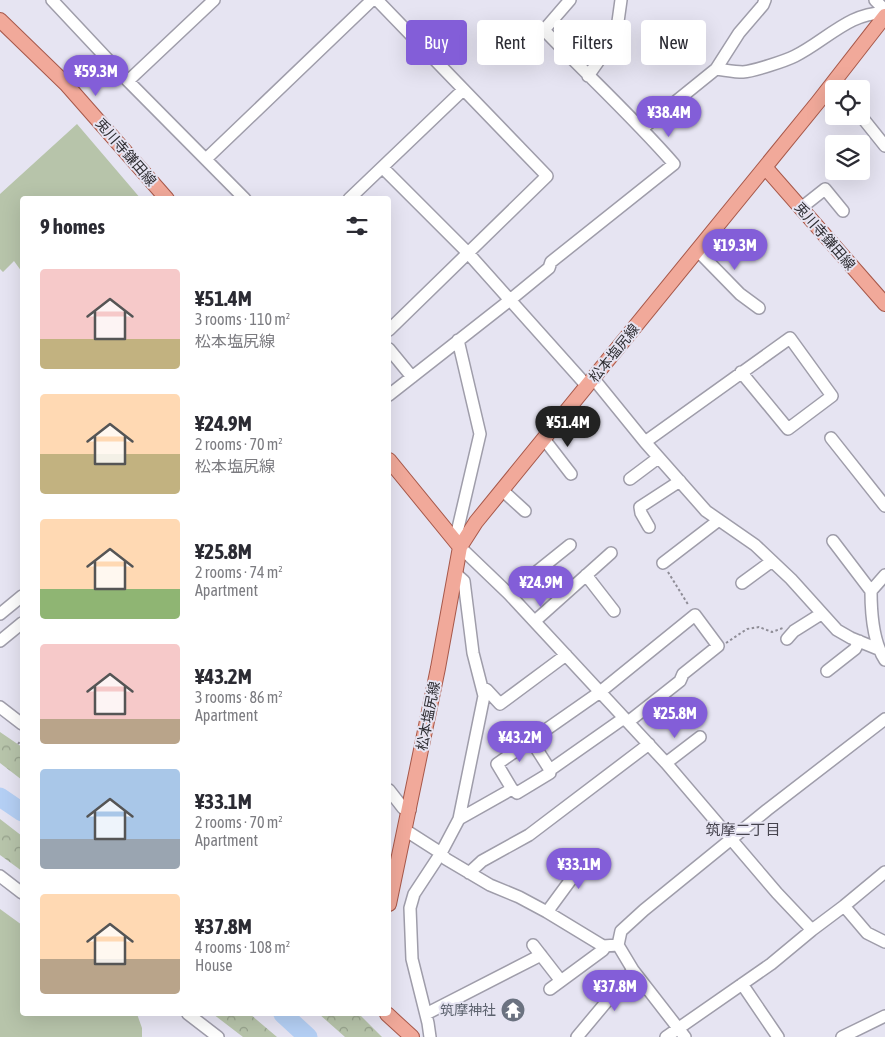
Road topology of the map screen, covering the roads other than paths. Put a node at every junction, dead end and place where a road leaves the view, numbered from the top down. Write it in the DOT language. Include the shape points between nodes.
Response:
graph roads {
  1 [pos="52,0"];
  2 [pos="214,0"];
  3 [pos="372,0"];
  4 [pos="376,0"];
  5 [pos="570,0"];
  6 [pos="621,0"];
  7 [pos="765,0"];
  8 [pos="875,0"];
  9 [pos="885,11"];
  10 [pos="885,16"];
  11 [pos="0,20"];
  12 [pos="716,69"];
  13 [pos="588,76"];
  14 [pos="840,80"];
  15 [pos="128,81"];
  16 [pos="463,90"];
  17 [pos="825,99"];
  18 [pos="868,125"];
  19 [pos="643,128"];
  20 [pos="885,146"];
  21 [pos="206,159"];
  22 [pos="765,167"];
  23 [pos="382,168"];
  24 [pos="164,196"];
  25 [pos="242,196"];
  26 [pos="352,196"];
  27 [pos="801,208"];
  28 [pos="843,211"];
  29 [pos="697,250"];
  30 [pos="468,253"];
  31 [pos="510,300"];
  32 [pos="885,304"];
  33 [pos="758,308"];
  34 [pos="391,328"];
  35 [pos="458,340"];
  36 [pos="391,351"];
  37 [pos="741,372"];
  38 [pos="412,377"];
  39 [pos="590,382"];
  40 [pos="391,393"];
  41 [pos="831,438"];
  42 [pos="544,439"];
  43 [pos="645,442"];
  44 [pos="658,458"];
  45 [pos="391,462"];
  46 [pos="571,474"];
  47 [pos="630,479"];
  48 [pos="680,481"];
  49 [pos="502,490"];
  50 [pos="885,506"];
  51 [pos="525,511"];
  52 [pos="719,520"];
  53 [pos="648,526"];
  54 [pos="833,541"];
  55 [pos="457,544"];
  56 [pos="563,546"];
  57 [pos="611,553"];
  58 [pos="772,561"];
  59 [pos="663,563"];
  60 [pos="455,573"];
  61 [pos="586,575"];
  62 [pos="885,575"];
  63 [pos="742,583"];
  64 [pos="871,591"];
  65 [pos="509,594"];
  66 [pos="20,598"];
  67 [pos="608,607"];
  68 [pos="0,614"];
  69 [pos="821,614"];
  70 [pos="535,621"];
  71 [pos="20,625"];
  72 [pos="787,639"];
  73 [pos="859,641"];
  74 [pos="0,642"];
  75 [pos="878,649"];
  76 [pos="566,655"];
  77 [pos="885,660"];
  78 [pos="827,671"];
  79 [pos="482,687"];
  80 [pos="600,692"];
  81 [pos="0,707"];
  82 [pos="626,720"];
  83 [pos="885,720"];
  84 [pos="20,722"];
  85 [pos="700,737"];
  86 [pos="531,740"];
  87 [pos="649,744"];
  88 [pos="666,762"];
  89 [pos="550,770"];
  90 [pos="512,789"];
  91 [pos="391,793"];
  92 [pos="410,810"];
  93 [pos="459,819"];
  94 [pos="405,830"];
  95 [pos="732,840"];
  96 [pos="441,853"];
  97 [pos="596,855"];
  98 [pos="885,872"];
  99 [pos="470,873"];
  100 [pos="0,876"];
  101 [pos="20,891"];
  102 [pos="391,895"];
  103 [pos="844,906"];
  104 [pos="547,912"];
  105 [pos="812,930"];
  106 [pos="885,942"];
  107 [pos="533,945"];
  108 [pos="618,945"];
  109 [pos="606,946"];
  110 [pos="541,955"];
  111 [pos="633,970"];
  112 [pos="561,981"];
  113 [pos="742,984"];
  114 [pos="550,989"];
  115 [pos="426,1014"];
  116 [pos="191,1016"];
  117 [pos="389,1016"];
  118 [pos="885,1016"];
  119 [pos="681,1033"];
  120 [pos="218,1037"];
  121 [pos="412,1037"];
  122 [pos="430,1037"];
  123 [pos="577,1037"];
  124 [pos="666,1037"];
  125 [pos="778,1037"];
  126 [pos="842,1037"];
  1 -- 15 [label="street"];
  2 -- 15 [label="street"];
  3 -- 21 [label="street"];
  4 -- 16 [label="street"];
  5 -- 13 [label="street" via="544,30"];
  6 -- 13 [label="street" via="616,36"];
  7 -- 12 [label="street"];
  8 -- 9 [label="street"];
  9 -- 12 [label="street" via="844,26 795,56 744,72"];
  10 -- 14 [label="main road, 松本塩尻線"];
  11 -- 24 [label="main road, 兎川寺鎌田線" via="66,84"];
  12 -- 19 [label="street"];
  13 -- 19 [label="street"];
  15 -- 21 [label="street"];
  16 -- 23 [label="street"];
  16 -- 30 [label="street" via="547,176"];
  17 -- 22 [label="main road, 松本塩尻線"];
  18 -- 20 [label="street"];
  19 -- 31 [label="street" via="674,164 551,262 549,268"];
  21 -- 25 [label="street"];
  22 -- 27 [label="main road, 兎川寺鎌田線"];
  22 -- 29 [label="main road, 松本塩尻線"];
  23 -- 26 [label="street"];
  23 -- 30 [label="street"];
  27 -- 28 [label="street" via="825,189"];
  27 -- 32 [label="main road, 兎川寺鎌田線"];
  29 -- 33 [label="street"];
  29 -- 39 [label="main road, 松本塩尻線"];
  30 -- 31 [label="street"];
  30 -- 34 [label="street"];
  31 -- 35 [label="street"];
  31 -- 39 [label="street"];
  35 -- 38 [label="street"];
  35 -- 55 [label="street" via="480,434"];
  36 -- 38 [label="street"];
  37 -- 37 [label="street" via="790,338 832,396 788,429"];
  37 -- 43 [label="street"];
  38 -- 40 [label="street"];
  39 -- 42 [label="main road, 松本塩尻線"];
  39 -- 43 [label="street"];
  41 -- 50 [label="street"];
  42 -- 46 [label="street"];
  42 -- 49 [label="main road, 松本塩尻線"];
  43 -- 44 [label="street"];
  44 -- 47 [label="street"];
  44 -- 48 [label="street"];
  45 -- 55 [label="main road"];
  48 -- 52 [label="street" via="706,511"];
  48 -- 53 [label="street" via="640,507"];
  49 -- 51 [label="street"];
  49 -- 55 [label="main road, 松本塩尻線"];
  52 -- 58 [label="street"];
  52 -- 59 [label="street"];
  54 -- 64 [label="street"];
  55 -- 60 [label="main road, 松本塩尻線"];
  55 -- 65 [label="street"];
  56 -- 65 [label="street"];
  57 -- 61 [label="street"];
  58 -- 63 [label="street"];
  58 -- 69 [label="street"];
  60 -- 79 [label="street" via="464,581 473,652"];
  60 -- 92 [label="main road, 松本塩尻線"];
  61 -- 67 [label="street"];
  61 -- 70 [label="street"];
  62 -- 64 [label="street"];
  64 -- 75 [label="street"];
  65 -- 70 [label="street"];
  66 -- 68 [label="street"];
  69 -- 72 [label="street"];
  69 -- 73 [label="street" via="837,630"];
  70 -- 76 [label="street"];
  71 -- 74 [label="street"];
  73 -- 75 [label="street"];
  73 -- 78 [label="street" via="855,649"];
  75 -- 77 [label="street"];
  76 -- 79 [label="street" via="500,704"];
  76 -- 80 [label="street"];
  79 -- 93 [label="street" via="484,696"];
  80 -- 82 [label="street"];
  80 -- 82 [label="street" via="695,614 718,646 683,674 680,681"];
  80 -- 86 [label="street"];
  81 -- 84 [label="street"];
  82 -- 87 [label="street"];
  82 -- 89 [label="street"];
  83 -- 95 [label="street"];
  85 -- 88 [label="street"];
  86 -- 89 [label="street"];
  86 -- 90 [label="street" via="497,764"];
  87 -- 88 [label="street"];
  87 -- 99 [label="street" via="528,835 482,861"];
  88 -- 95 [label="street"];
  89 -- 90 [label="street" via="517,793"];
  90 -- 93 [label="street"];
  91 -- 92 [label="street" via="403,808"];
  92 -- 94 [label="main road, 松本塩尻線"];
  93 -- 96 [label="street"];
  94 -- 96 [label="street"];
  94 -- 102 [label="main road, 松本塩尻線"];
  95 -- 105 [label="street"];
  95 -- 108 [label="street" via="621,931"];
  96 -- 99 [label="street"];
  96 -- 115 [label="street" via="414,894 410,908 412,959"];
  97 -- 104 [label="street" via="572,878"];
  98 -- 103 [label="street"];
  99 -- 104 [label="street"];
  100 -- 101 [label="street"];
  103 -- 105 [label="street"];
  103 -- 106 [label="street" via="867,932"];
  104 -- 109 [label="street"];
  105 -- 113 [label="street"];
  107 -- 110 [label="street"];
  108 -- 109 [label="street"];
  108 -- 111 [label="street"];
  109 -- 112 [label="street"];
  110 -- 112 [label="street"];
  110 -- 115 [label="street" via="494,984"];
  111 -- 119 [label="street"];
  111 -- 123 [label="street"];
  112 -- 114 [label="street"];
  113 -- 119 [label="street"];
  113 -- 125 [label="street"];
  115 -- 122 [label="street"];
  116 -- 120 [label="street"];
  117 -- 121 [label="main road"];
  118 -- 126 [label="street"];
  119 -- 124 [label="street"];
}
